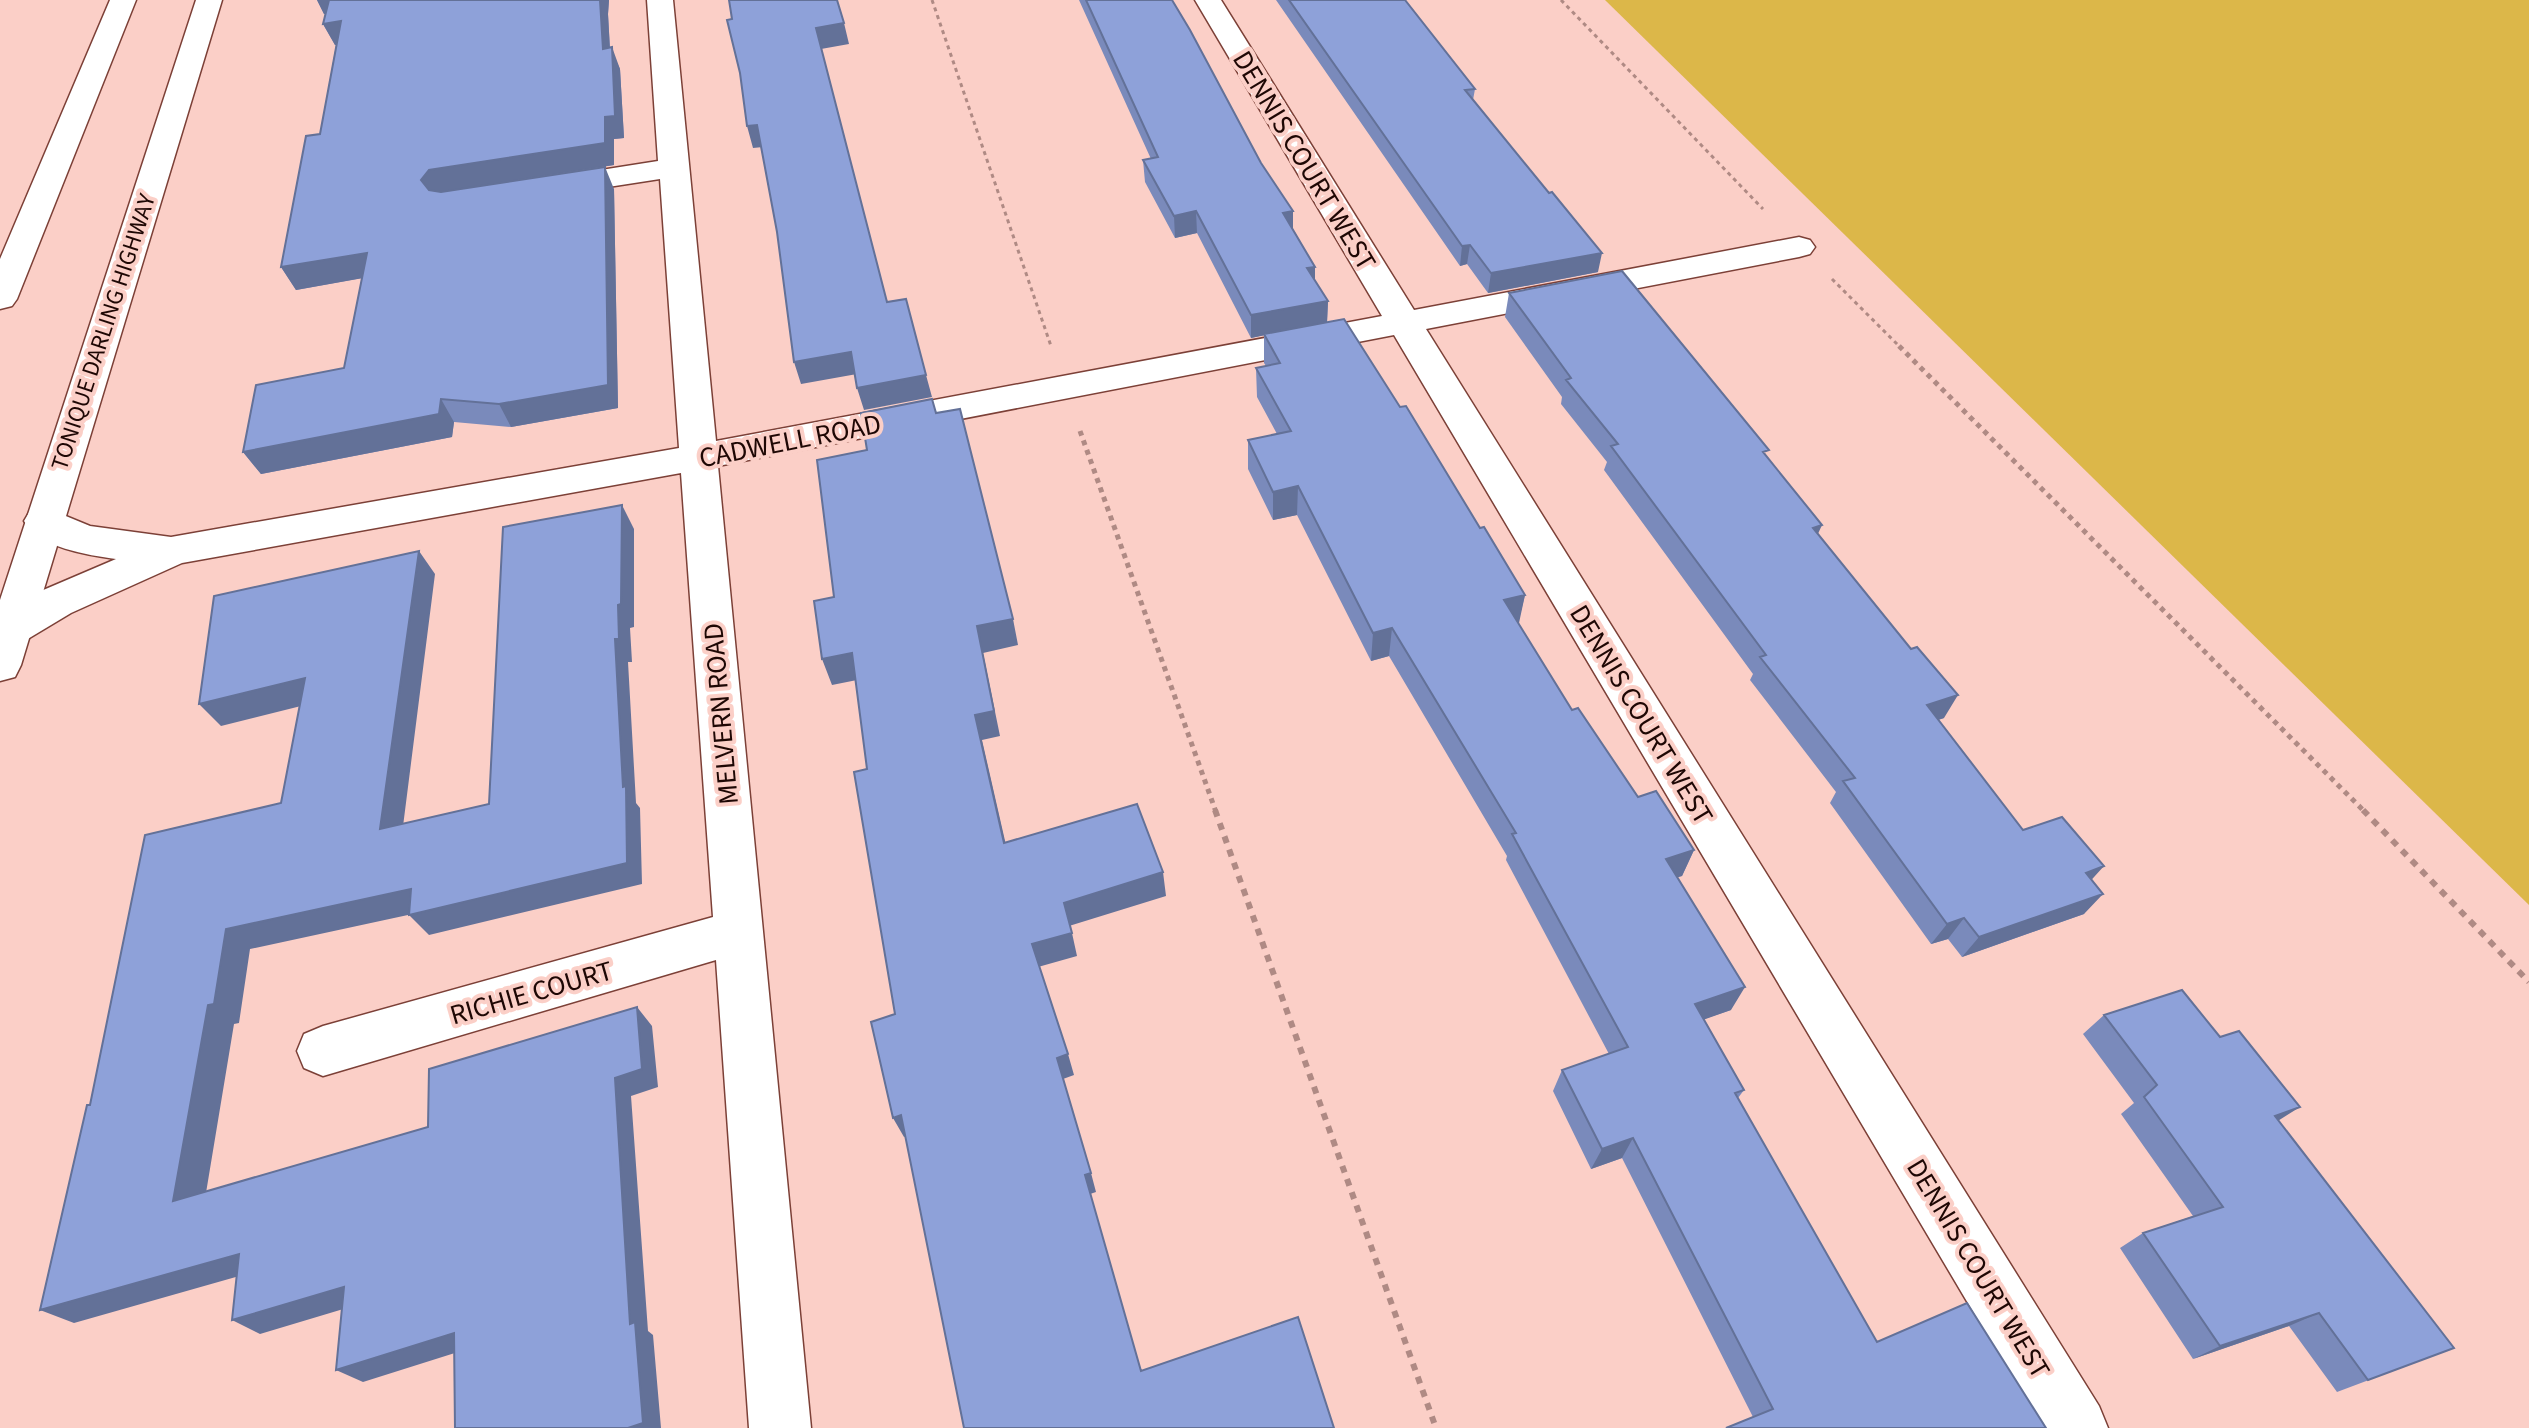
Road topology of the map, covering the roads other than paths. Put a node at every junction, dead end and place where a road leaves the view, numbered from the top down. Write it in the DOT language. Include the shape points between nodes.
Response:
graph roads {
  1 [pos="123,0"];
  2 [pos="209,0"];
  3 [pos="660,0"];
  4 [pos="1208,0"];
  5 [pos="674,168"];
  6 [pos="526,191"];
  7 [pos="1799,247"];
  8 [pos="0,299"];
  9 [pos="1404,322"];
  10 [pos="698,457"];
  11 [pos="44,521"];
  12 [pos="174,550"];
  13 [pos="6,647"];
  14 [pos="738,932"];
  15 [pos="323,1051"];
  16 [pos="780,1428"];
  17 [pos="2077,1428"];
  1 -- 8 [label="main road"];
  2 -- 11 [label="main road, TONIQUE DARLING HIGHWAY"];
  3 -- 5 [label="main road, MELVERN ROAD"];
  4 -- 9 [label="main road, DENNIS COURT WEST"];
  5 -- 6 [label="main road"];
  5 -- 10 [label="main road, MELVERN ROAD"];
  7 -- 9 [label="main road, CADWELL ROAD"];
  9 -- 10 [label="main road, CADWELL ROAD"];
  9 -- 17 [label="main road, DENNIS COURT WEST"];
  10 -- 12 [label="main road, CADWELL ROAD"];
  10 -- 14 [label="main road, MELVERN ROAD"];
  11 -- 12 [label="main road, CADWELL ROAD" via="66,535 103,545"];
  11 -- 13 [label="main road, TONIQUE DARLING HIGHWAY"];
  12 -- 13 [label="main road, CADWELL ROAD" via="56,602"];
  14 -- 15 [label="main road, RICHIE COURT"];
  14 -- 16 [label="main road, MELVERN ROAD"];
}
